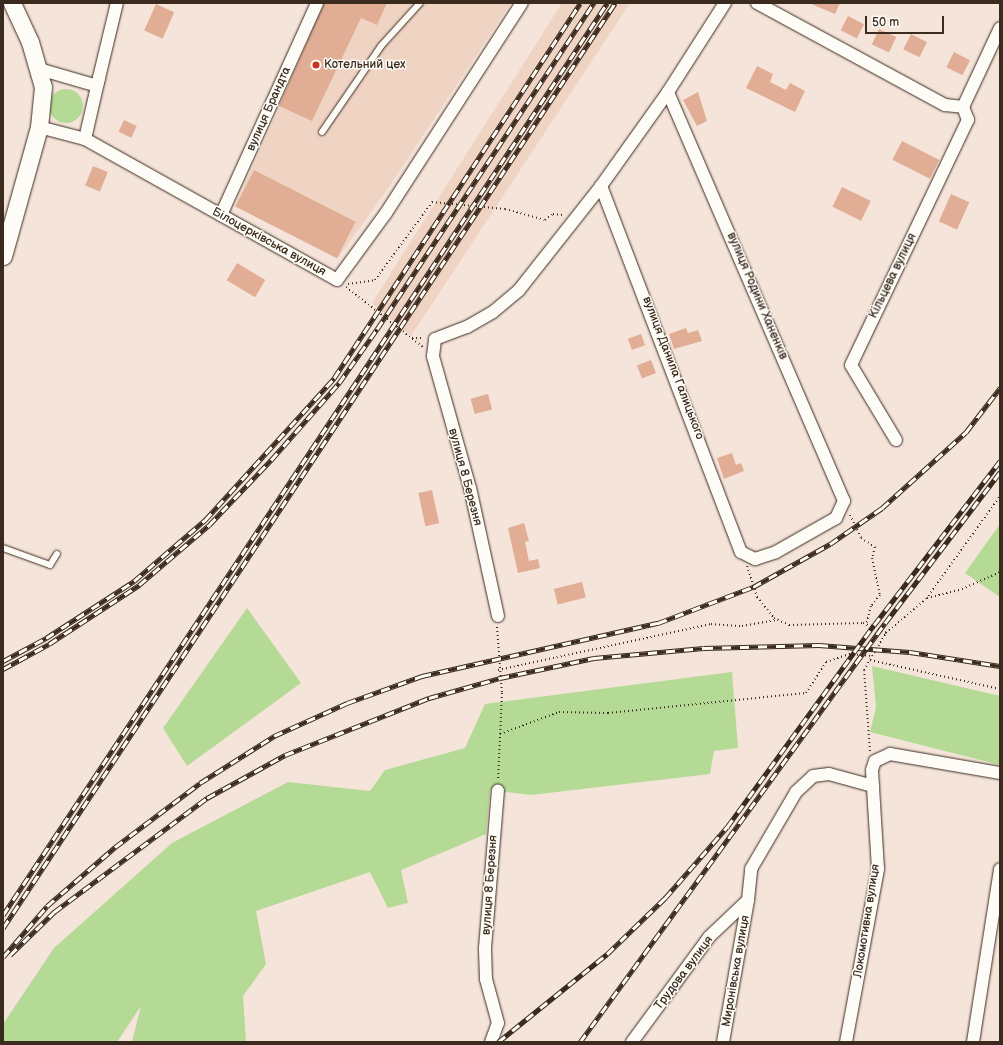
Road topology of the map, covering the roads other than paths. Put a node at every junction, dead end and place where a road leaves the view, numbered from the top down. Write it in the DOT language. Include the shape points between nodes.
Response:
graph roads {
  1 [pos="12,3"];
  2 [pos="117,3"];
  3 [pos="317,3"];
  4 [pos="420,3"];
  5 [pos="522,3"];
  6 [pos="725,3"];
  7 [pos="757,3"];
  8 [pos="1000,28"];
  9 [pos="39,69"];
  10 [pos="98,86"];
  11 [pos="668,92"];
  12 [pos="963,107"];
  13 [pos="39,127"];
  14 [pos="322,132"];
  15 [pos="85,140"];
  16 [pos="601,186"];
  17 [pos="221,215"];
  18 [pos="3,256"];
  19 [pos="896,440"];
  20 [pos="3,548"];
  21 [pos="57,554"];
  22 [pos="744,555"];
  23 [pos="498,616"];
  24 [pos="1000,773"];
  25 [pos="873,786"];
  26 [pos="498,791"];
  27 [pos="1000,868"];
  28 [pos="748,900"];
  29 [pos="491,1042"];
  30 [pos="632,1042"];
  31 [pos="723,1042"];
  32 [pos="846,1042"];
  33 [pos="973,1042"];
  1 -- 9 [label="main road"];
  2 -- 10 [label="street"];
  3 -- 17 [label="street, вулиця Брандта"];
  4 -- 14 [label="lane" via="381,46"];
  5 -- 17 [label="street, Білоцерківська вулиця" via="386,213 337,280"];
  6 -- 11 [label="street"];
  7 -- 12 [label="street" via="945,105"];
  8 -- 12 [label="street"];
  9 -- 10 [label="street"];
  9 -- 13 [label="main road" via="43,87"];
  10 -- 15 [label="street"];
  11 -- 16 [label="street"];
  11 -- 22 [label="street, вулиця Родини Ханенків" via="844,501 836,518 799,540 755,559"];
  12 -- 19 [label="street, Кільцева вулиця" via="968,120 851,365"];
  13 -- 15 [label="street, Білоцерківська вулиця"];
  13 -- 18 [label="main road"];
  15 -- 17 [label="street, Білоцерківська вулиця"];
  16 -- 22 [label="street, вулиця Данила Галицького"];
  16 -- 23 [label="street, вулиця 8 Березня" via="519,290 467,327 435,338 434,356 470,488"];
  20 -- 21 [label="lane" via="50,565"];
  24 -- 25 [label="street, Локомотивна вулиця" via="890,754 875,761"];
  25 -- 28 [label="street" via="829,774 813,776 796,792 751,869"];
  25 -- 32 [label="street, Локомотивна вулиця" via="878,869"];
  26 -- 29 [label="street, вулиця 8 Березня" via="485,948 486,979 498,1023"];
  27 -- 33 [label="street"];
  28 -- 30 [label="street, Трудова вулиця" via="709,937"];
  28 -- 31 [label="street, Миронівська вулиця"];
}
